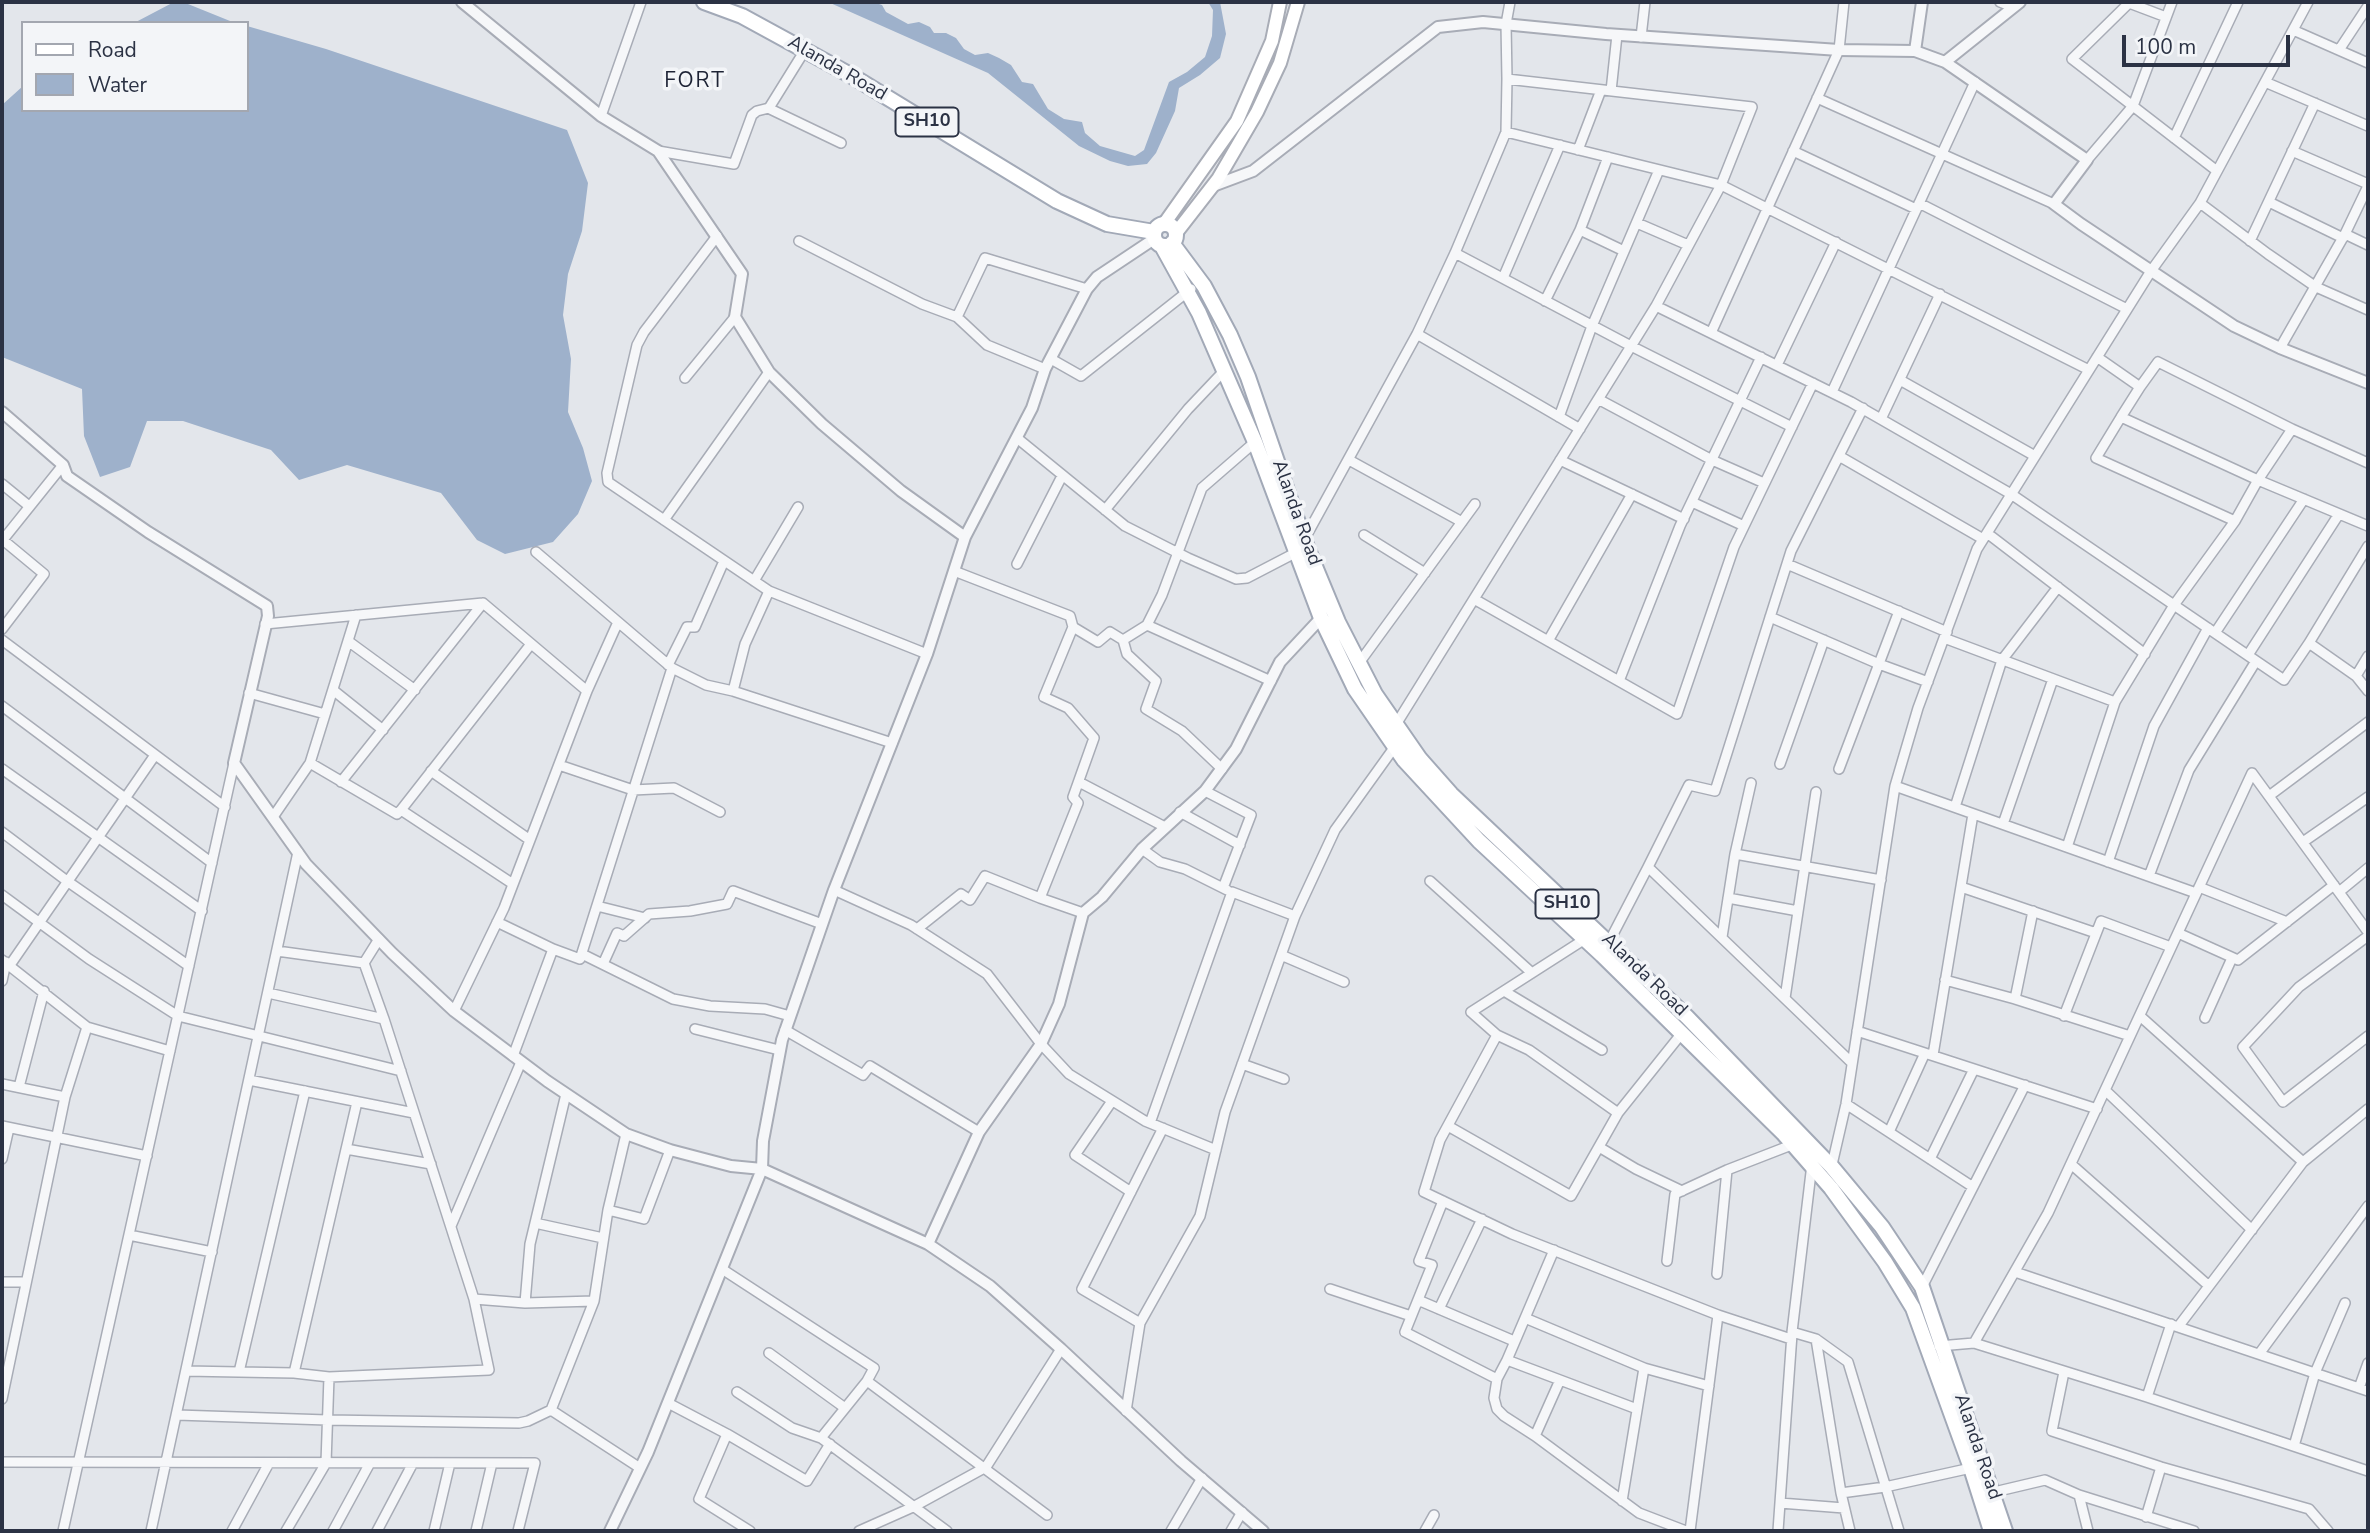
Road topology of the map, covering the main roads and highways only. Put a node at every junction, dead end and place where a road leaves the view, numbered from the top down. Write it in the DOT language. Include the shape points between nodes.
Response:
graph roads {
  1 [pos="704,2"];
  2 [pos="1280,2"];
  3 [pos="1298,2"];
  4 [pos="1164,236"];
  5 [pos="1300,546"];
  6 [pos="1329,625"];
  7 [pos="1447,798"];
  8 [pos="1986,1494"];
  9 [pos="1991,1531"];
  10 [pos="2005,1531"];
  1 -- 4 [label="main road, Alanda Road / SH10" via="743,16 805,50 1057,201 1107,224"];
  2 -- 4 [label="main road" via="1272,41 1237,121"];
  3 -- 4 [label="main road" via="1268,90 1213,186"];
  4 -- 5 [label="main road, Alanda Road / SH10"];
  4 -- 5 [label="main road, Alanda Road / SH10" via="1201,281 1248,377"];
  5 -- 6 [label="main road, Alanda Road / SH10"];
  5 -- 6 [label="main road, Alanda Road / SH10"];
  6 -- 7 [label="main road, Alanda Road / SH10"];
  6 -- 7 [label="main road, Alanda Road / SH10" via="1347,676 1391,742"];
  7 -- 8 [label="main road, Alanda Road / SH10" via="1479,841 1682,1033 1828,1184 1913,1308 1971,1468"];
  7 -- 8 [label="main road, Alanda Road / SH10" via="1687,1017 1815,1148 1882,1227 1922,1287"];
  8 -- 9 [label="main road, Alanda Road / SH10"];
  8 -- 10 [label="main road, Alanda Road / SH10"];
}
